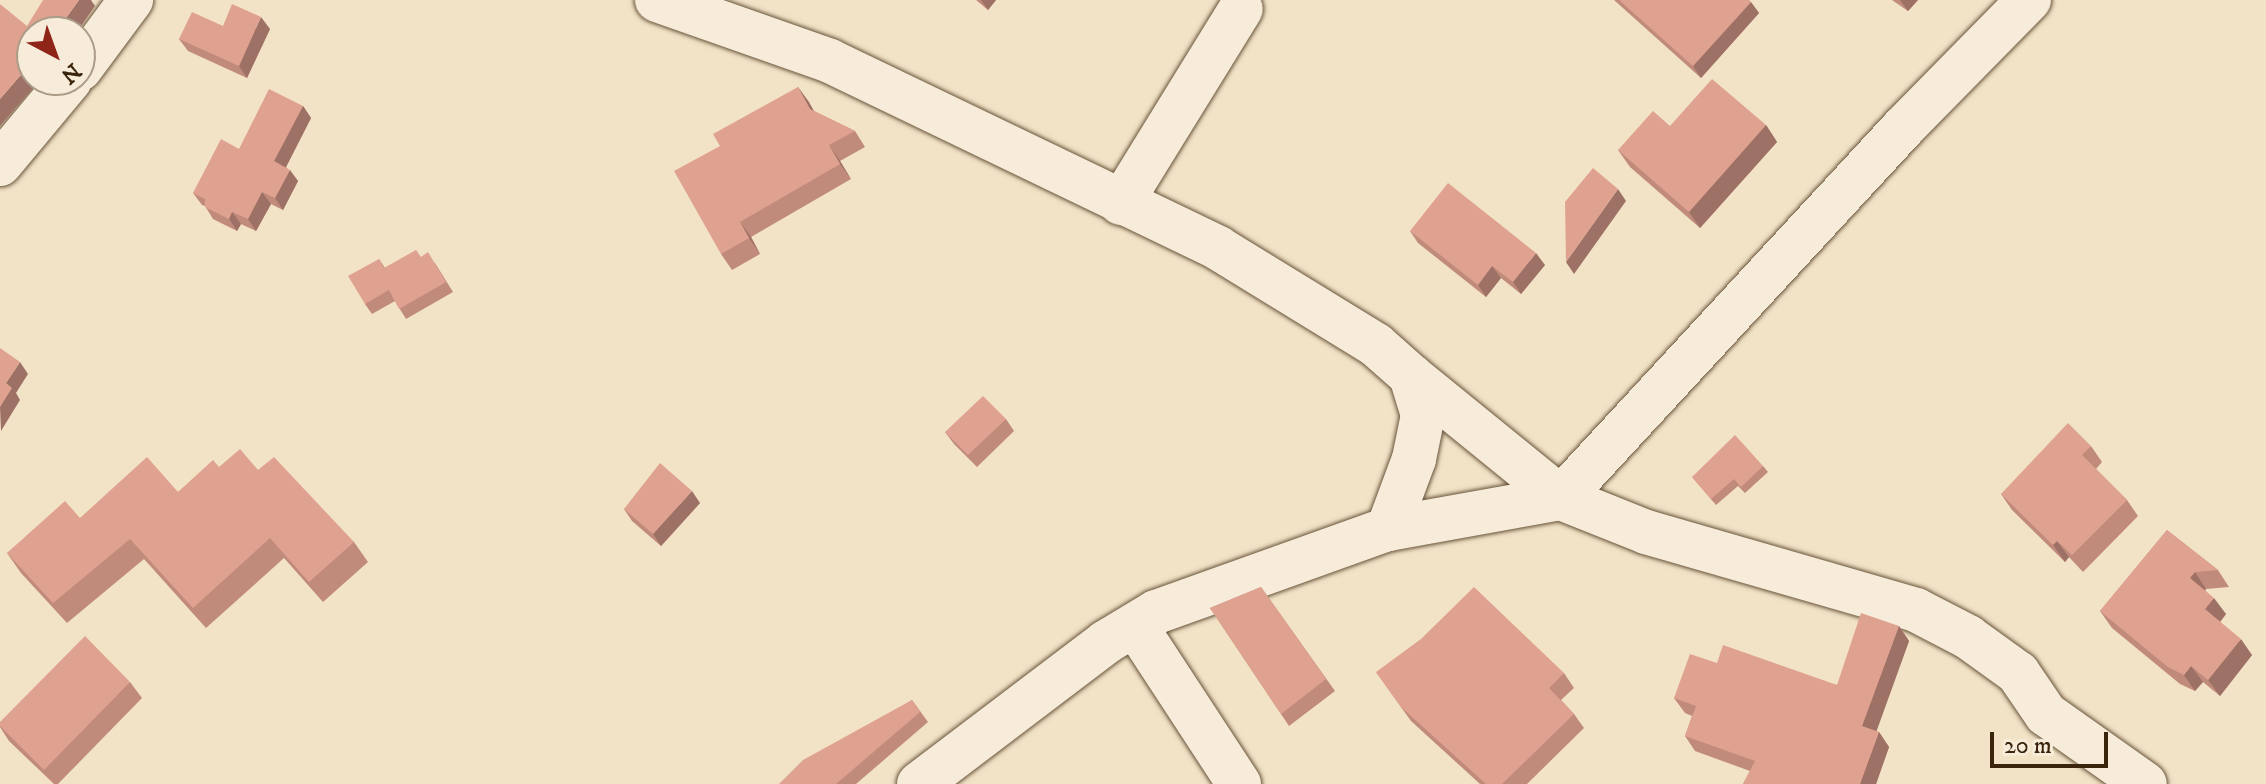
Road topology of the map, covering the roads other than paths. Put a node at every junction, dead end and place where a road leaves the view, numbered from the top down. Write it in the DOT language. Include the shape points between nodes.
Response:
graph roads {
  1 [pos="131,0"];
  2 [pos="657,0"];
  3 [pos="2029,0"];
  4 [pos="1241,9"];
  5 [pos="96,47"];
  6 [pos="57,96"];
  7 [pos="0,164"];
  8 [pos="1121,203"];
  9 [pos="1411,376"];
  10 [pos="1561,498"];
  11 [pos="1388,529"];
  12 [pos="1135,625"];
  13 [pos="919,784"];
  14 [pos="1239,784"];
  15 [pos="2145,784"];
  1 -- 5 [label="street"];
  2 -- 8 [label="street" via="830,61"];
  3 -- 10 [label="street" via="1903,128"];
  4 -- 8 [label="street"];
  6 -- 7 [label="street"];
  8 -- 9 [label="street" via="1218,248 1376,345"];
  9 -- 10 [label="street"];
  9 -- 11 [label="street" via="1423,415 1414,459"];
  10 -- 11 [label="street"];
  10 -- 15 [label="street" via="1646,532 1916,610 1968,637 2018,673 2046,714"];
  11 -- 12 [label="street" via="1260,572"];
  12 -- 13 [label="street"];
  12 -- 14 [label="street"];
}
